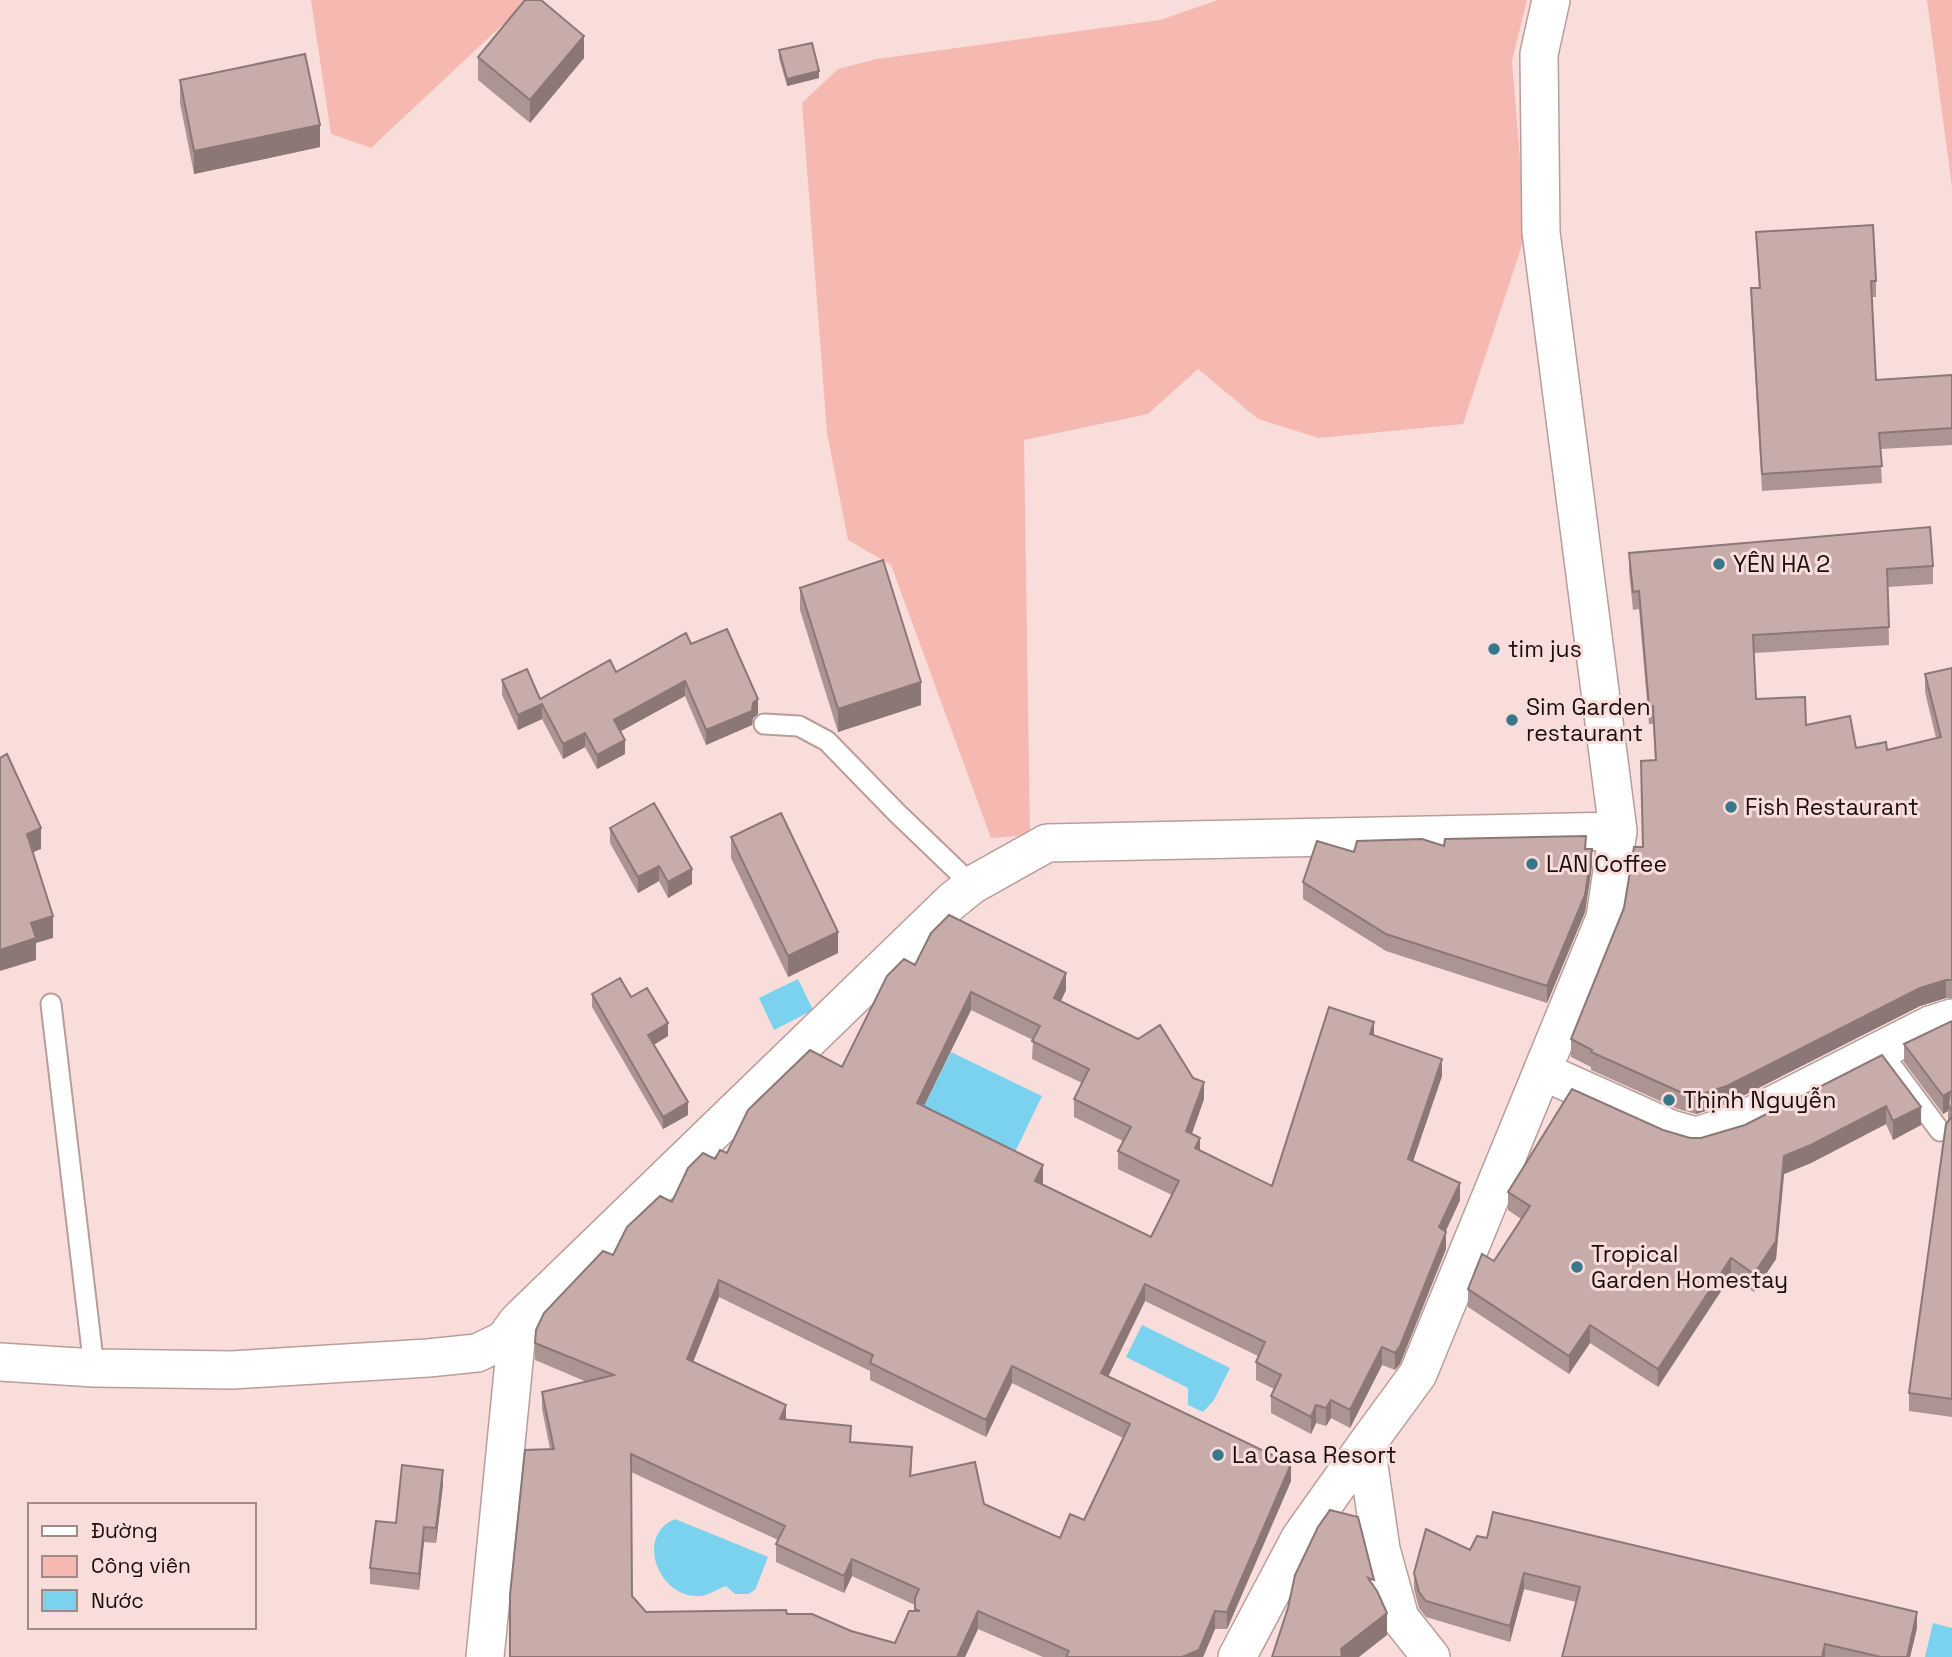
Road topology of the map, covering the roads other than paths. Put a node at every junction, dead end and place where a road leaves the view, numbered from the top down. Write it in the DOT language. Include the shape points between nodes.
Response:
graph roads {
  1 [pos="1551,0"];
  2 [pos="764,724"];
  3 [pos="1618,831"];
  4 [pos="972,885"];
  5 [pos="51,1004"];
  6 [pos="1952,1018"];
  7 [pos="1880,1050"];
  8 [pos="1542,1071"];
  9 [pos="1940,1131"];
  10 [pos="518,1321"];
  11 [pos="0,1362"];
  12 [pos="94,1368"];
  13 [pos="1366,1445"];
  14 [pos="485,1657"];
  15 [pos="1237,1657"];
  16 [pos="1431,1657"];
  1 -- 3 [label="street" via="1539,54 1541,232"];
  2 -- 4 [label="lane" via="799,726 827,741"];
  3 -- 4 [label="street" via="1047,844"];
  3 -- 8 [label="street" via="1605,918"];
  4 -- 10 [label="street"];
  5 -- 12 [label="lane"];
  6 -- 7 [label="street"];
  7 -- 8 [label="street" via="1735,1124 1696,1136"];
  7 -- 9 [label="lane"];
  8 -- 13 [label="street" via="1418,1374"];
  10 -- 12 [label="street" via="504,1340 477,1353 232,1370"];
  10 -- 14 [label="street"];
  11 -- 12 [label="street"];
  13 -- 15 [label="street" via="1300,1538"];
  13 -- 16 [label="street" via="1381,1549 1400,1618"];
}
